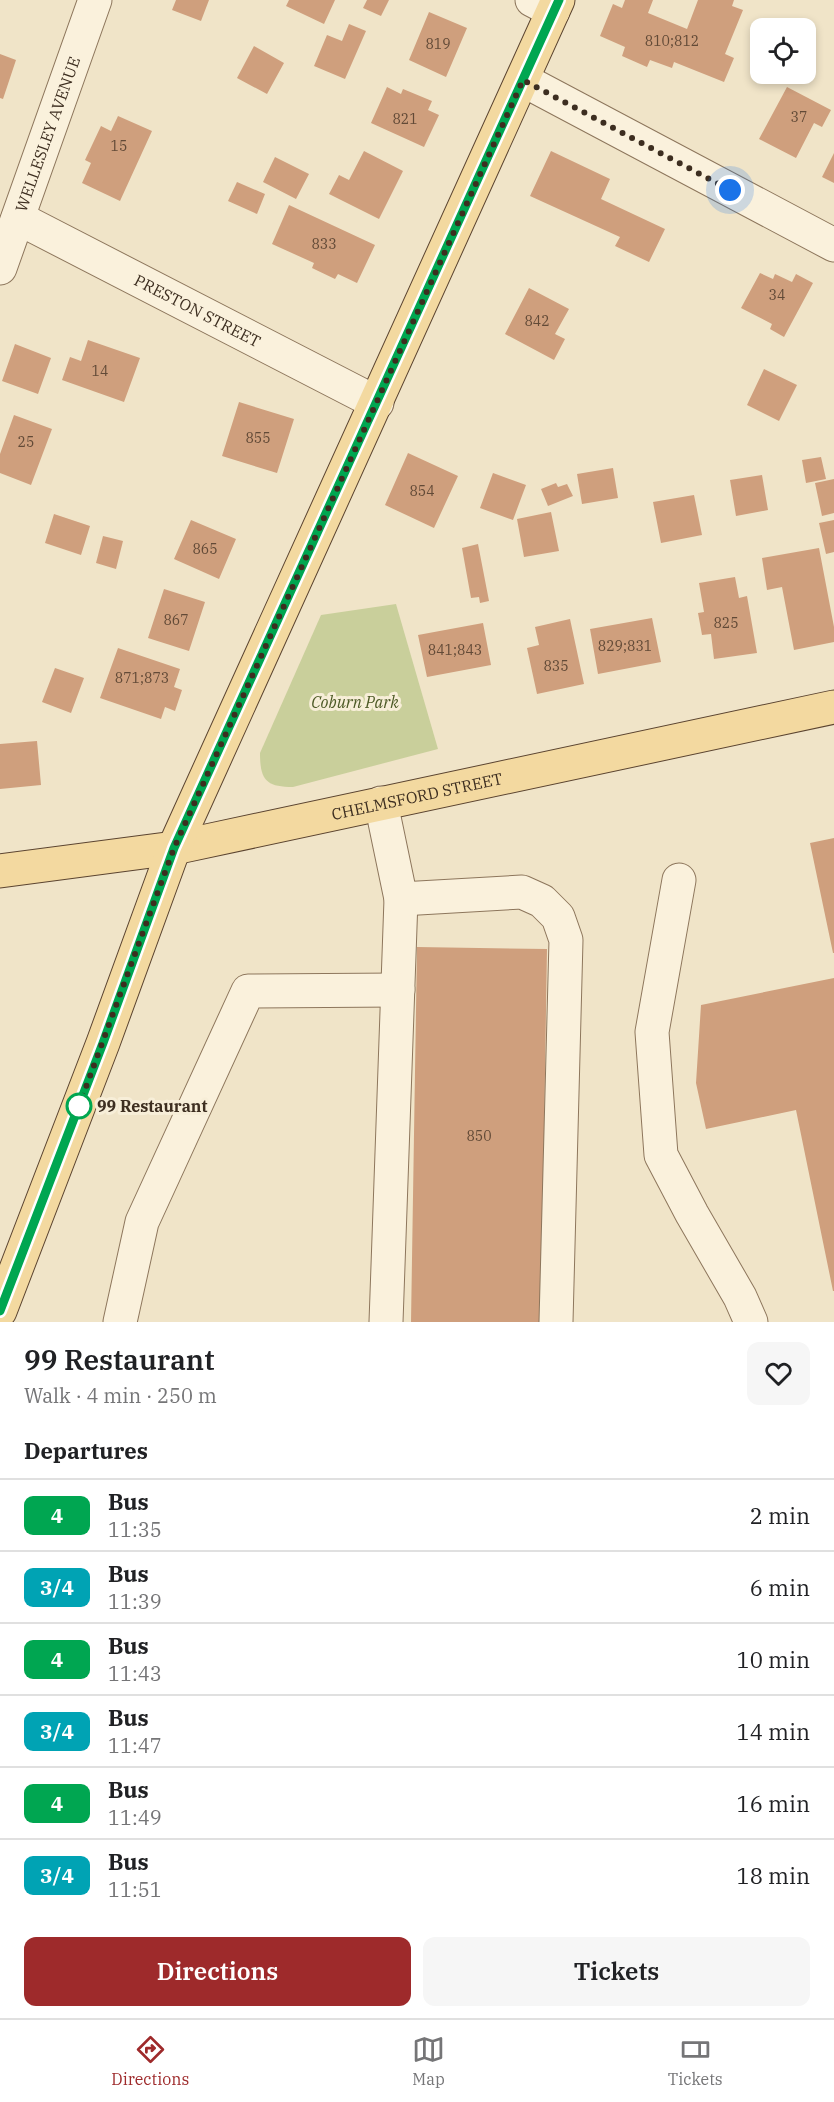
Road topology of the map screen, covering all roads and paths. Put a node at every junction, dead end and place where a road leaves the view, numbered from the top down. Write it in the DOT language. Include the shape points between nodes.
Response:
graph roads {
  1 [pos="95,0"];
  2 [pos="548,4"];
  3 [pos="523,80"];
  4 [pos="18,218"];
  5 [pos="834,245"];
  6 [pos="0,268"];
  7 [pos="377,403"];
  8 [pos="834,707"];
  9 [pos="381,803"];
  10 [pos="174,848"];
  11 [pos="0,871"];
  12 [pos="679,880"];
  13 [pos="401,899"];
  14 [pos="398,990"];
  15 [pos="0,1311"];
  16 [pos="120,1322"];
  17 [pos="386,1322"];
  18 [pos="556,1322"];
  19 [pos="751,1322"];
  1 -- 4 [label="street, WELLESLEY AVENUE"];
  2 -- 3 [label="main road"];
  3 -- 5 [label="street"];
  3 -- 7 [label="main road"];
  4 -- 6 [label="street, WELLESLEY AVENUE"];
  4 -- 7 [label="street, PRESTON STREET"];
  7 -- 10 [label="main road"];
  8 -- 9 [label="main road, CHELMSFORD STREET"];
  9 -- 10 [label="main road, CHELMSFORD STREET"];
  9 -- 13 [label="street"];
  10 -- 11 [label="main road, CHELMSFORD STREET"];
  10 -- 15 [label="main road"];
  12 -- 19 [label="street" via="652,1032 661,1155"];
  13 -- 14 [label="street"];
  13 -- 18 [label="street" via="522,892 542,901 558,917 566,940"];
  14 -- 16 [label="street" via="248,991 142,1222"];
  14 -- 17 [label="street"];
}
